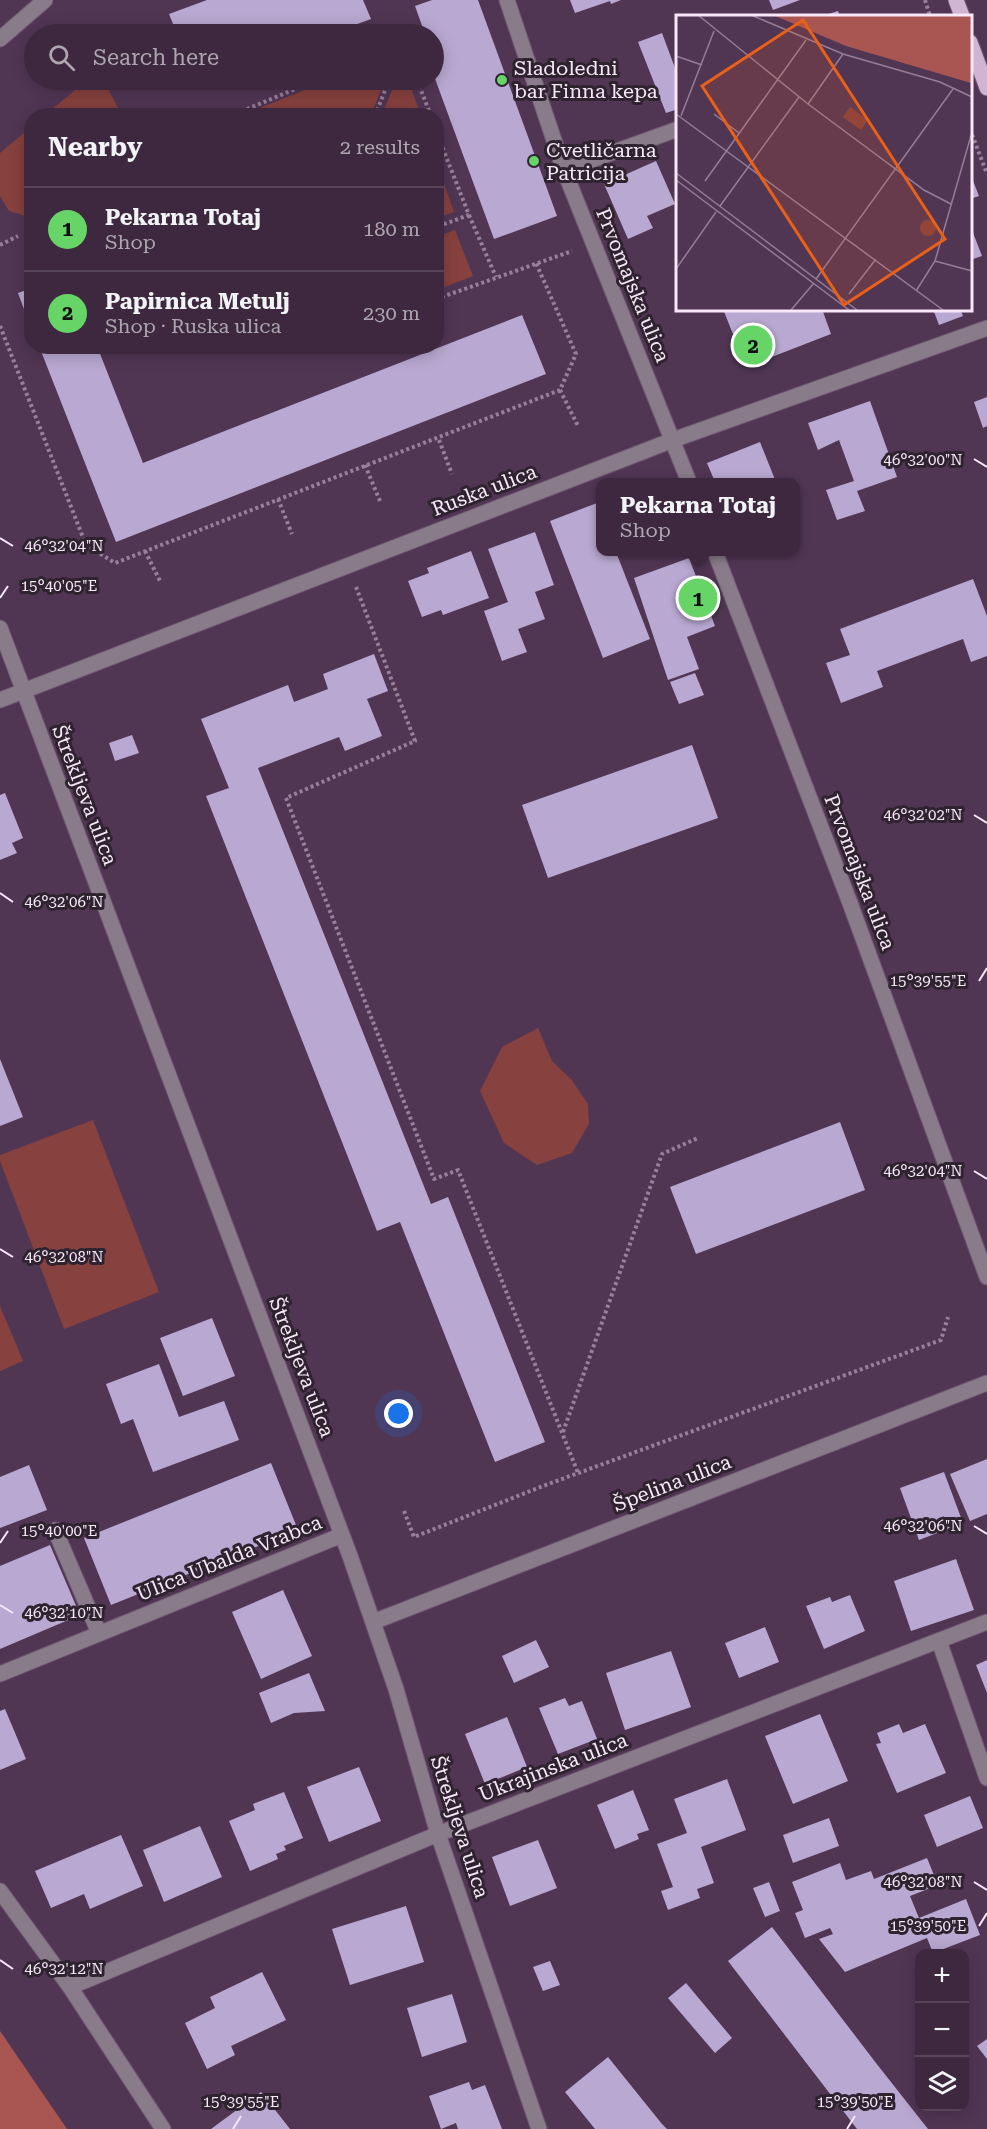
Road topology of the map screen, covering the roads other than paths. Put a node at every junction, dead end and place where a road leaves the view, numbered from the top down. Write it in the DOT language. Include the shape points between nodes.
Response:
graph roads {
  1 [pos="45,0"];
  2 [pos="507,0"];
  3 [pos="956,0"];
  4 [pos="962,15"];
  5 [pos="0,39"];
  6 [pos="972,47"];
  7 [pos="987,88"];
  8 [pos="676,130"];
  9 [pos="564,170"];
  10 [pos="987,328"];
  11 [pos="673,440"];
  12 [pos="687,478"];
  13 [pos="717,556"];
  14 [pos="0,628"];
  15 [pos="23,690"];
  16 [pos="0,700"];
  17 [pos="987,1277"];
  18 [pos="987,1383"];
  19 [pos="55,1530"];
  20 [pos="342,1535"];
  21 [pos="373,1622"];
  22 [pos="987,1622"];
  23 [pos="99,1633"];
  24 [pos="939,1641"];
  25 [pos="0,1674"];
  26 [pos="987,1778"];
  27 [pos="438,1834"];
  28 [pos="0,1891"];
  29 [pos="70,1987"];
  30 [pos="163,2129"];
  31 [pos="539,2129"];
  1 -- 5 [label="street"];
  2 -- 9 [label="street, Prvomajska ulica"];
  3 -- 4 [label="main road"];
  6 -- 7 [label="main road"];
  8 -- 9 [label="street"];
  9 -- 11 [label="street, Prvomajska ulica"];
  10 -- 11 [label="street, Ruska ulica"];
  11 -- 12 [label="street, Prvomajska ulica"];
  11 -- 15 [label="street, Ruska ulica"];
  13 -- 17 [label="street, Prvomajska ulica" via="850,903"];
  14 -- 15 [label="street, Štrekljeva ulica"];
  15 -- 16 [label="street, Ruska ulica"];
  15 -- 20 [label="street, Štrekljeva ulica"];
  18 -- 21 [label="street, Špelina ulica"];
  19 -- 23 [label="street"];
  20 -- 21 [label="street, Štrekljeva ulica"];
  20 -- 23 [label="street, Ulica Ubalda Vrabca"];
  21 -- 27 [label="street, Štrekljeva ulica"];
  22 -- 24 [label="street, Ukrajinska ulica"];
  23 -- 25 [label="street, Ulica Ubalda Vrabca"];
  24 -- 26 [label="street"];
  24 -- 27 [label="street, Ukrajinska ulica"];
  27 -- 29 [label="street, Ukrajinska ulica"];
  27 -- 31 [label="street, Štrekljeva ulica"];
  28 -- 29 [label="street"];
  29 -- 30 [label="street"];
}
